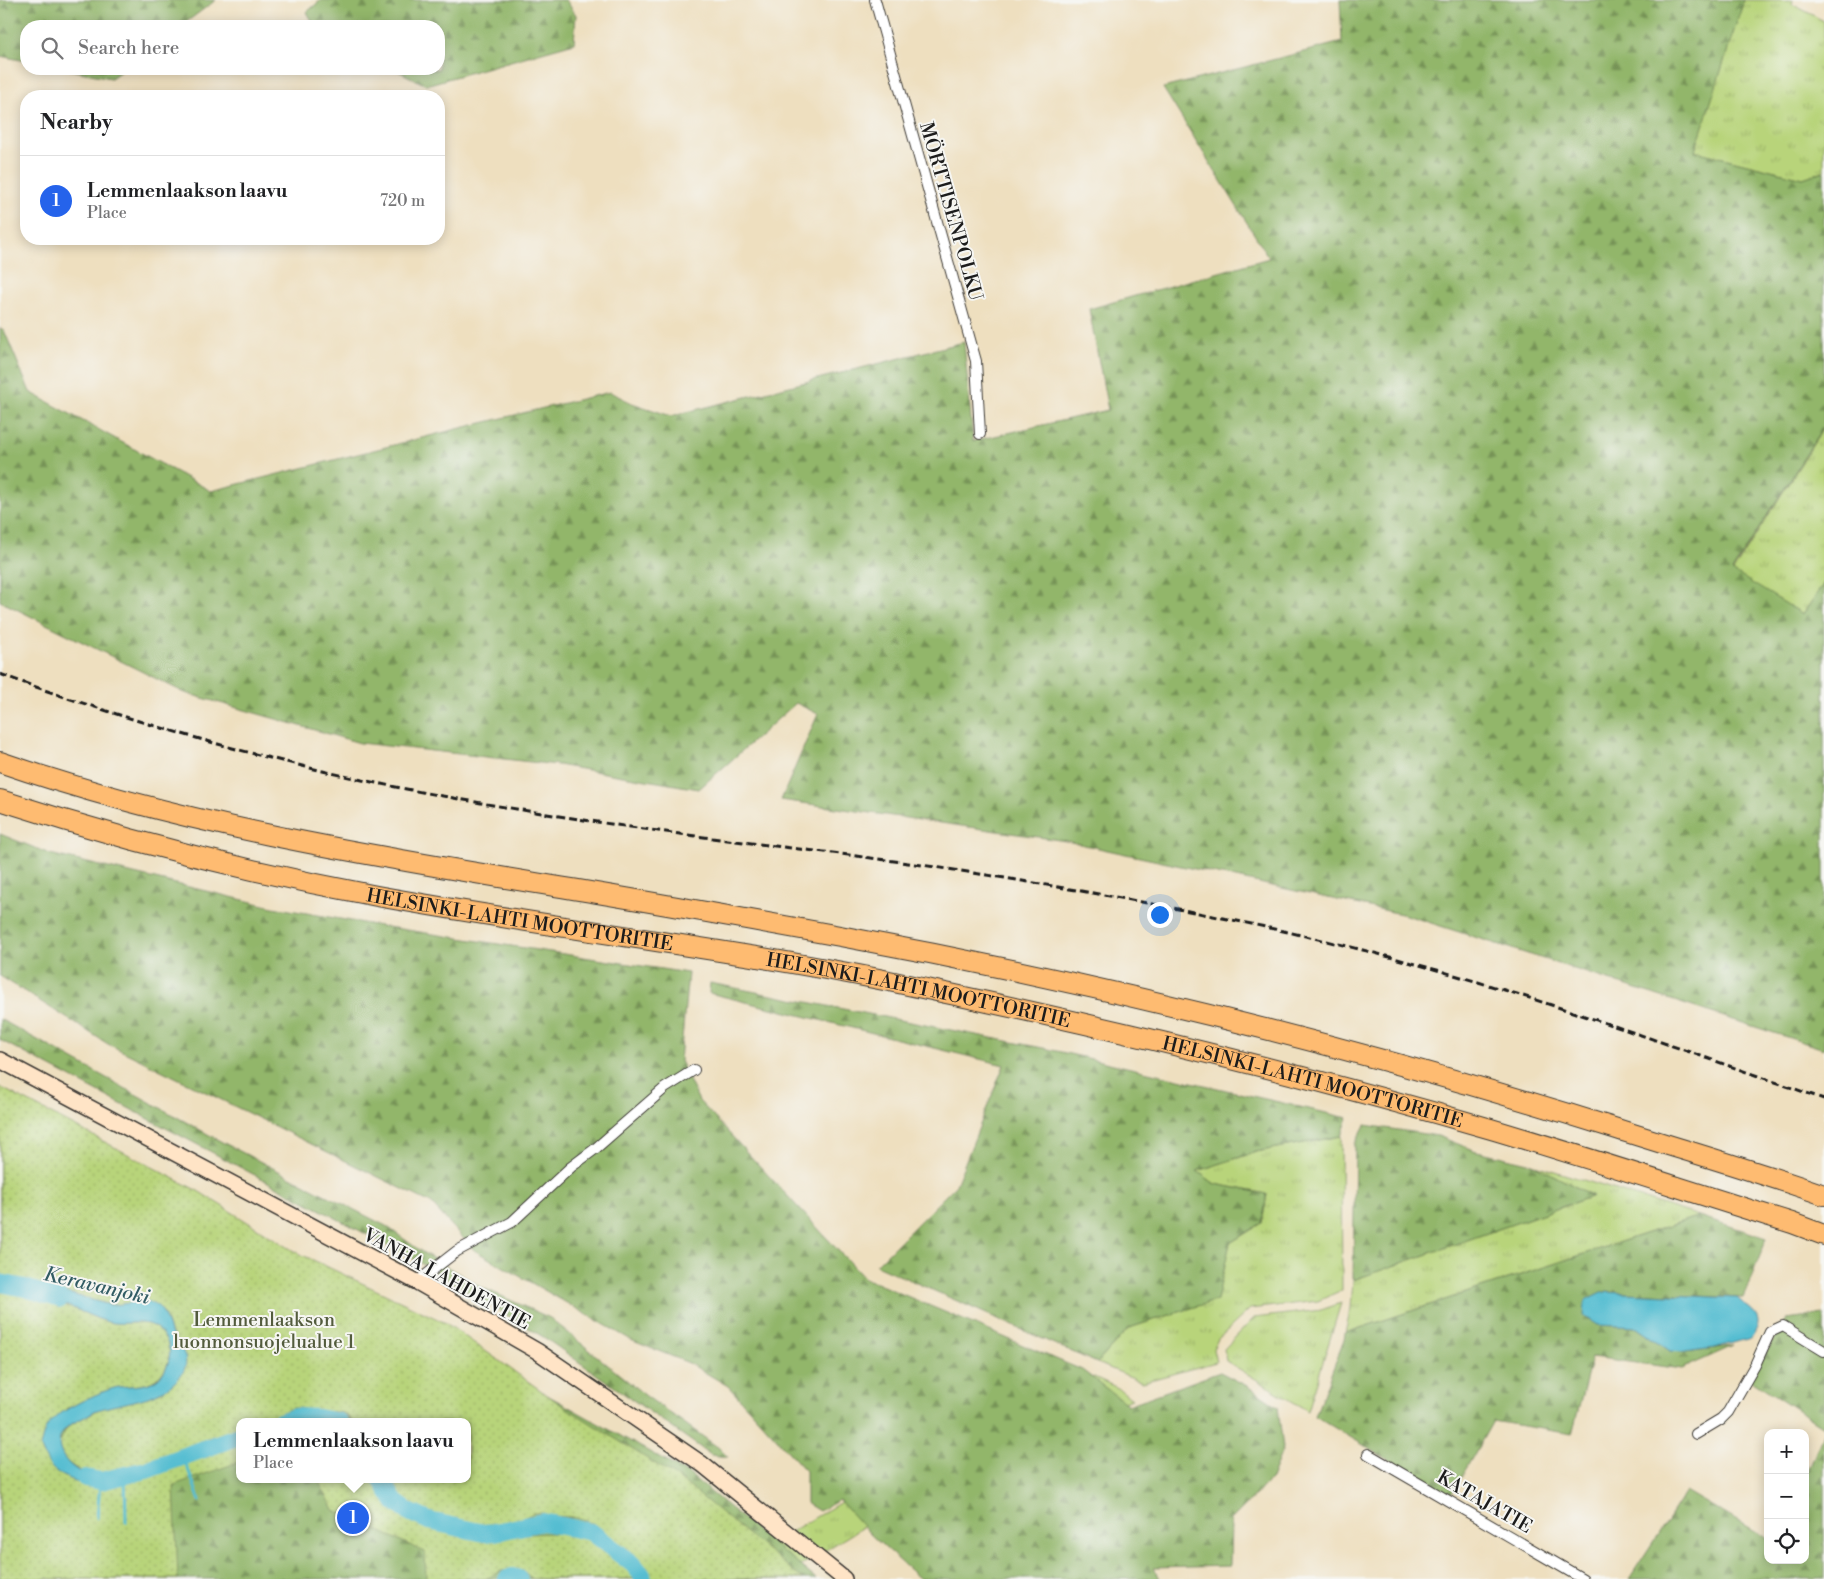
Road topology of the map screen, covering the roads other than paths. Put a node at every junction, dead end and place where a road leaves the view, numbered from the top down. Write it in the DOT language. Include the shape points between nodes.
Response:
graph roads {
  1 [pos="876,0"];
  2 [pos="980,434"];
  3 [pos="0,762"];
  4 [pos="0,800"];
  5 [pos="0,1060"];
  6 [pos="694,1070"];
  7 [pos="1824,1195"];
  8 [pos="1824,1235"];
  9 [pos="417,1282"];
  10 [pos="1824,1351"];
  11 [pos="1696,1434"];
  12 [pos="1368,1454"];
  13 [pos="844,1579"];
  14 [pos="1584,1579"];
  1 -- 2 [label="street, MÖRTTISENPOLKU" via="976,361"];
  3 -- 7 [label="highway, HELSINKI-LAHTI MOOTTORITIE" via="136,805 259,834 690,908 1112,992 1307,1039 1502,1093"];
  4 -- 8 [label="highway, HELSINKI-LAHTI MOOTTORITIE" via="127,839 378,896 886,981 1104,1028 1298,1076 1491,1129"];
  5 -- 9 [label="main road, VANHA LAHDENTIE"];
  6 -- 9 [label="street" via="666,1088 570,1167 512,1222 457,1251"];
  9 -- 13 [label="main road, VANHA LAHDENTIE" via="537,1351 702,1464"];
  10 -- 11 [label="street" via="1782,1326 1775,1328 1728,1412"];
  12 -- 14 [label="street, KATAJATIE"];
}
